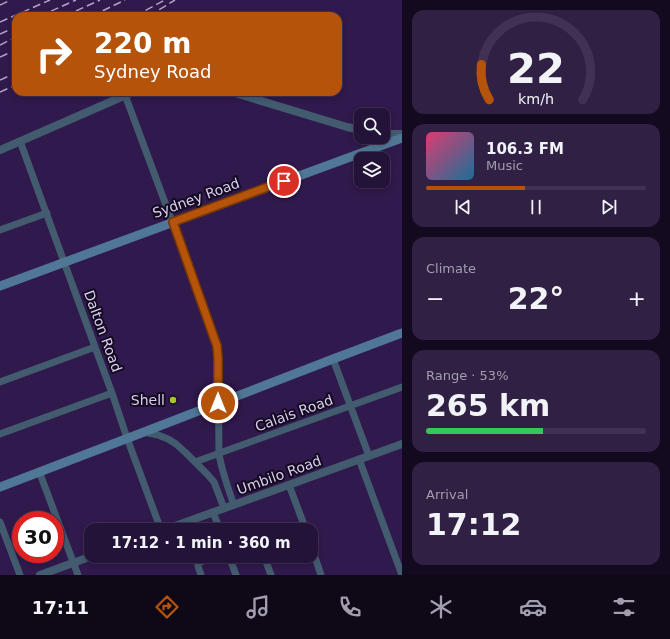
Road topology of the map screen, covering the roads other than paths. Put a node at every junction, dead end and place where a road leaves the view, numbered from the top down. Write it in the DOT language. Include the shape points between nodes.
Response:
graph roads {
  1 [pos="122,96"];
  2 [pos="130,96"];
  3 [pos="245,96"];
  4 [pos="354,128"];
  5 [pos="390,134"];
  6 [pos="402,134"];
  7 [pos="402,138"];
  8 [pos="20,141"];
  9 [pos="0,150"];
  10 [pos="46,213"];
  11 [pos="173,222"];
  12 [pos="0,230"];
  13 [pos="64,262"];
  14 [pos="0,286"];
  15 [pos="402,334"];
  16 [pos="95,347"];
  17 [pos="333,359"];
  18 [pos="0,382"];
  19 [pos="402,387"];
  20 [pos="112,393"];
  21 [pos="218,403"];
  22 [pos="351,406"];
  23 [pos="144,432"];
  24 [pos="0,434"];
  25 [pos="127,438"];
  26 [pos="402,444"];
  27 [pos="219,454"];
  28 [pos="369,456"];
  29 [pos="359,459"];
  30 [pos="195,462"];
  31 [pos="39,471"];
  32 [pos="289,485"];
  33 [pos="0,487"];
  34 [pos="234,505"];
  35 [pos="224,508"];
  36 [pos="213,512"];
  37 [pos="0,522"];
  38 [pos="159,523"];
  39 [pos="182,523"];
  40 [pos="217,523"];
  41 [pos="303,523"];
  42 [pos="84,559"];
  43 [pos="73,563"];
  44 [pos="198,563"];
  45 [pos="232,563"];
  46 [pos="267,563"];
  47 [pos="317,563"];
  48 [pos="20,575"];
  49 [pos="40,575"];
  50 [pos="78,575"];
  51 [pos="201,575"];
  52 [pos="236,575"];
  53 [pos="271,575"];
  54 [pos="321,575"];
  55 [pos="402,575"];
  1 -- 8 [label="street"];
  2 -- 11 [label="street"];
  3 -- 4 [label="street"];
  5 -- 6 [label="street"];
  7 -- 11 [label="main road, Sydney Road"];
  8 -- 9 [label="street"];
  8 -- 10 [label="street, Dalton Road"];
  10 -- 12 [label="street"];
  10 -- 13 [label="street, Dalton Road"];
  11 -- 13 [label="main road, Sydney Road"];
  11 -- 21 [label="street" via="217,346"];
  13 -- 14 [label="main road, Sydney Road"];
  13 -- 16 [label="street, Dalton Road"];
  15 -- 17 [label="main road"];
  16 -- 18 [label="street"];
  16 -- 20 [label="street, Dalton Road"];
  17 -- 21 [label="main road"];
  17 -- 22 [label="street"];
  19 -- 22 [label="street, Calais Road"];
  20 -- 24 [label="street"];
  20 -- 25 [label="street, Dalton Road"];
  21 -- 23 [label="main road"];
  21 -- 27 [label="street"];
  22 -- 27 [label="street, Calais Road"];
  22 -- 28 [label="street"];
  23 -- 25 [label="main road"];
  23 -- 30 [label="street" via="168,439"];
  25 -- 31 [label="main road"];
  25 -- 38 [label="street, Dalton Road"];
  26 -- 28 [label="street, Umbilo Road"];
  27 -- 30 [label="street, Calais Road"];
  27 -- 34 [label="street" via="224,479"];
  28 -- 29 [label="street, Umbilo Road"];
  29 -- 32 [label="street, Umbilo Road"];
  29 -- 55 [label="street"];
  30 -- 35 [label="street" via="214,482"];
  31 -- 33 [label="main road"];
  31 -- 43 [label="street"];
  32 -- 34 [label="street, Umbilo Road"];
  32 -- 41 [label="street"];
  34 -- 35 [label="street, Umbilo Road"];
  35 -- 36 [label="street, Umbilo Road"];
  36 -- 39 [label="street, Umbilo Road"];
  36 -- 40 [label="street"];
  37 -- 48 [label="street"];
  42 -- 43 [label="street"];
  43 -- 49 [label="street"];
  43 -- 50 [label="street"];
  44 -- 51 [label="street"];
  45 -- 52 [label="street"];
  46 -- 53 [label="street"];
  47 -- 54 [label="street"];
}
